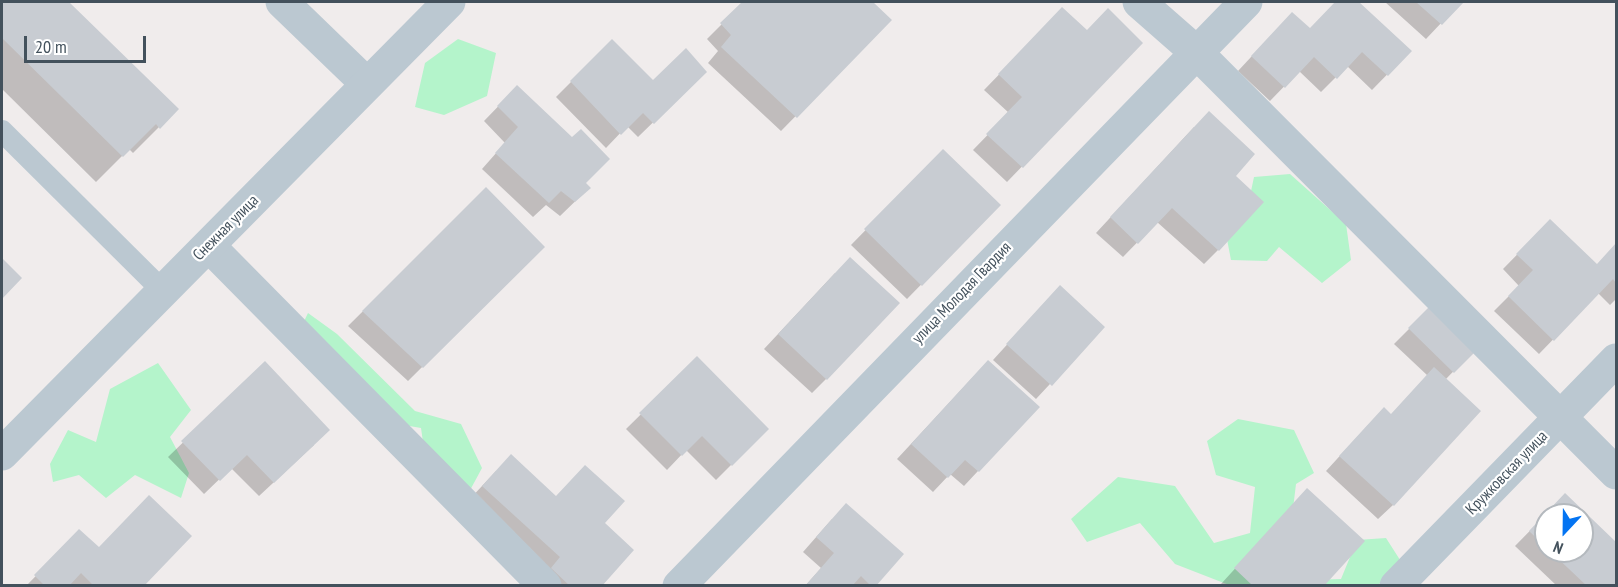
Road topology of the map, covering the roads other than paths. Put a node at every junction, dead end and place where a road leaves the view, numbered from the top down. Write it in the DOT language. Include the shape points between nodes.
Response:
graph roads {
  1 [pos="282,2"];
  2 [pos="449,2"];
  3 [pos="1139,2"];
  4 [pos="1246,2"];
  5 [pos="1196,52"];
  6 [pos="367,84"];
  7 [pos="2,131"];
  8 [pos="208,246"];
  9 [pos="163,291"];
  10 [pos="1617,360"];
  11 [pos="1561,418"];
  12 [pos="2,454"];
  13 [pos="1617,473"];
  14 [pos="545,585"];
  15 [pos="679,585"];
  16 [pos="1396,585"];
  1 -- 6 [label="street"];
  2 -- 6 [label="street, Снежная улица"];
  3 -- 5 [label="street"];
  4 -- 5 [label="street, улица Молодая Гвардия"];
  5 -- 11 [label="street"];
  5 -- 15 [label="street, улица Молодая Гвардия"];
  6 -- 8 [label="street, Снежная улица"];
  7 -- 9 [label="lane"];
  8 -- 9 [label="street, Снежная улица"];
  8 -- 14 [label="street"];
  9 -- 12 [label="street, Снежная улица"];
  10 -- 11 [label="street, Кружковская улица"];
  11 -- 13 [label="street"];
  11 -- 16 [label="street, Кружковская улица"];
}
